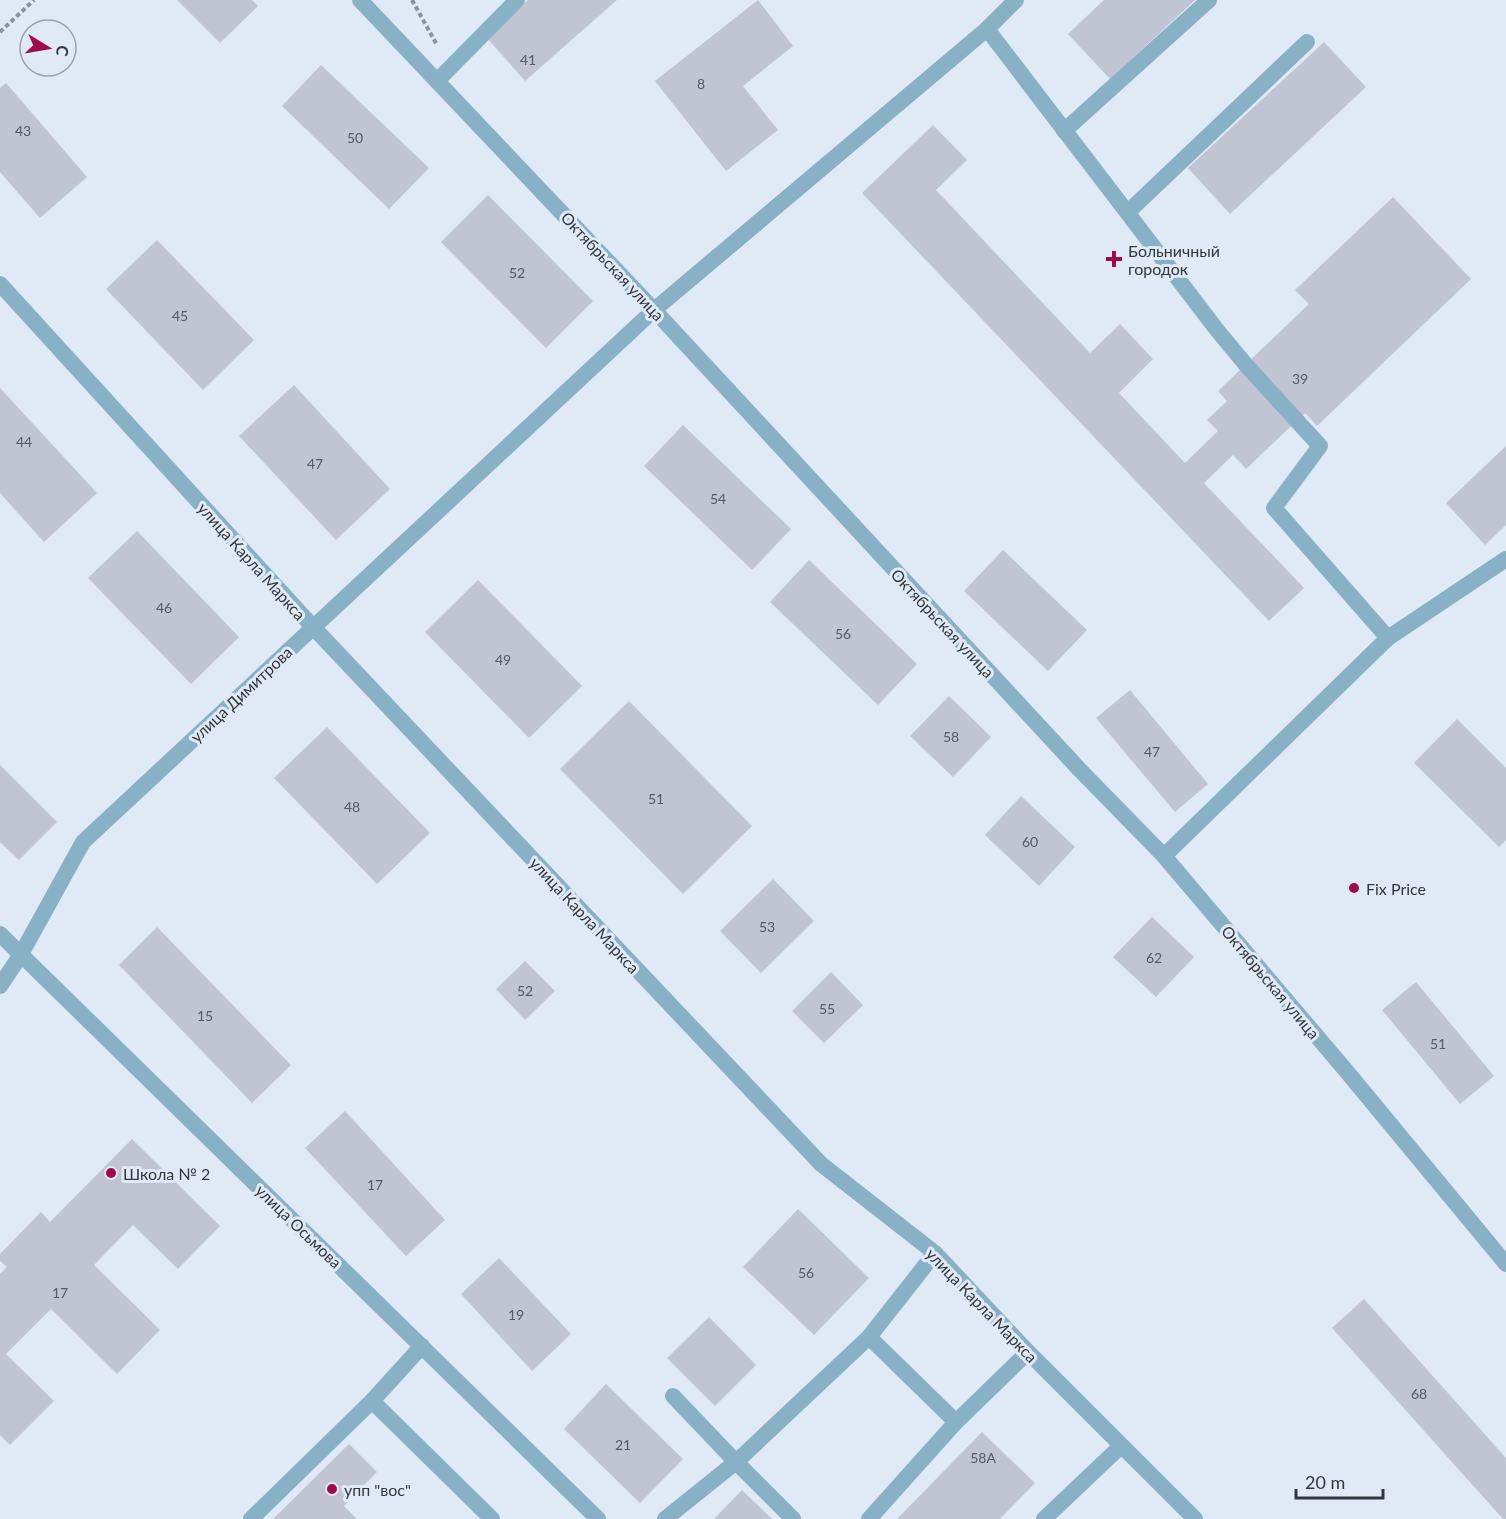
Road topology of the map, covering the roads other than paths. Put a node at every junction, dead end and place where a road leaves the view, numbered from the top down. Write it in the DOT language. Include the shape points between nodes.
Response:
graph roads {
  1 [pos="360,0"];
  2 [pos="517,0"];
  3 [pos="1016,0"];
  4 [pos="1209,0"];
  5 [pos="987,29"];
  6 [pos="1307,42"];
  7 [pos="437,81"];
  8 [pos="1064,131"];
  9 [pos="1128,212"];
  10 [pos="0,284"];
  11 [pos="654,310"];
  12 [pos="1506,559"];
  13 [pos="312,627"];
  14 [pos="1388,638"];
  15 [pos="1164,856"];
  16 [pos="0,934"];
  17 [pos="20,956"];
  18 [pos="0,987"];
  19 [pos="935,1253"];
  20 [pos="1506,1264"];
  21 [pos="869,1337"];
  22 [pos="422,1346"];
  23 [pos="1028,1352"];
  24 [pos="673,1396"];
  25 [pos="372,1401"];
  26 [pos="956,1422"];
  27 [pos="1121,1446"];
  28 [pos="736,1462"];
  29 [pos="251,1519"];
  30 [pos="492,1519"];
  31 [pos="598,1519"];
  32 [pos="665,1519"];
  33 [pos="793,1519"];
  34 [pos="869,1519"];
  35 [pos="1044,1519"];
  36 [pos="1194,1519"];
  1 -- 7 [label="street, Октябрьская улица"];
  2 -- 7 [label="street"];
  3 -- 5 [label="street, улица Димитрова"];
  4 -- 8 [label="street"];
  5 -- 8 [label="street"];
  5 -- 11 [label="street, улица Димитрова"];
  6 -- 9 [label="street"];
  7 -- 11 [label="street, Октябрьская улица"];
  8 -- 9 [label="street"];
  9 -- 14 [label="street" via="1246,365 1320,446 1274,508"];
  10 -- 13 [label="street, улица Карла Маркса"];
  11 -- 13 [label="street, улица Димитрова"];
  11 -- 15 [label="street, Октябрьская улица"];
  12 -- 14 [label="street"];
  13 -- 17 [label="street, улица Димитрова" via="83,842"];
  13 -- 19 [label="street, улица Карла Маркса" via="821,1164"];
  14 -- 15 [label="street"];
  15 -- 20 [label="street, Октябрьская улица"];
  16 -- 17 [label="street, улица Осьмова"];
  17 -- 18 [label="street, улица Димитрова"];
  17 -- 22 [label="street, улица Осьмова"];
  19 -- 21 [label="street"];
  19 -- 23 [label="street, улица Карла Маркса"];
  21 -- 26 [label="street"];
  21 -- 28 [label="street"];
  22 -- 25 [label="street"];
  22 -- 31 [label="street, улица Осьмова"];
  23 -- 26 [label="street"];
  23 -- 27 [label="street, улица Карла Маркса"];
  24 -- 28 [label="street"];
  25 -- 29 [label="street"];
  25 -- 30 [label="street"];
  26 -- 34 [label="street"];
  27 -- 35 [label="street"];
  27 -- 36 [label="street, улица Карла Маркса"];
  28 -- 32 [label="street"];
  28 -- 33 [label="street"];
}
